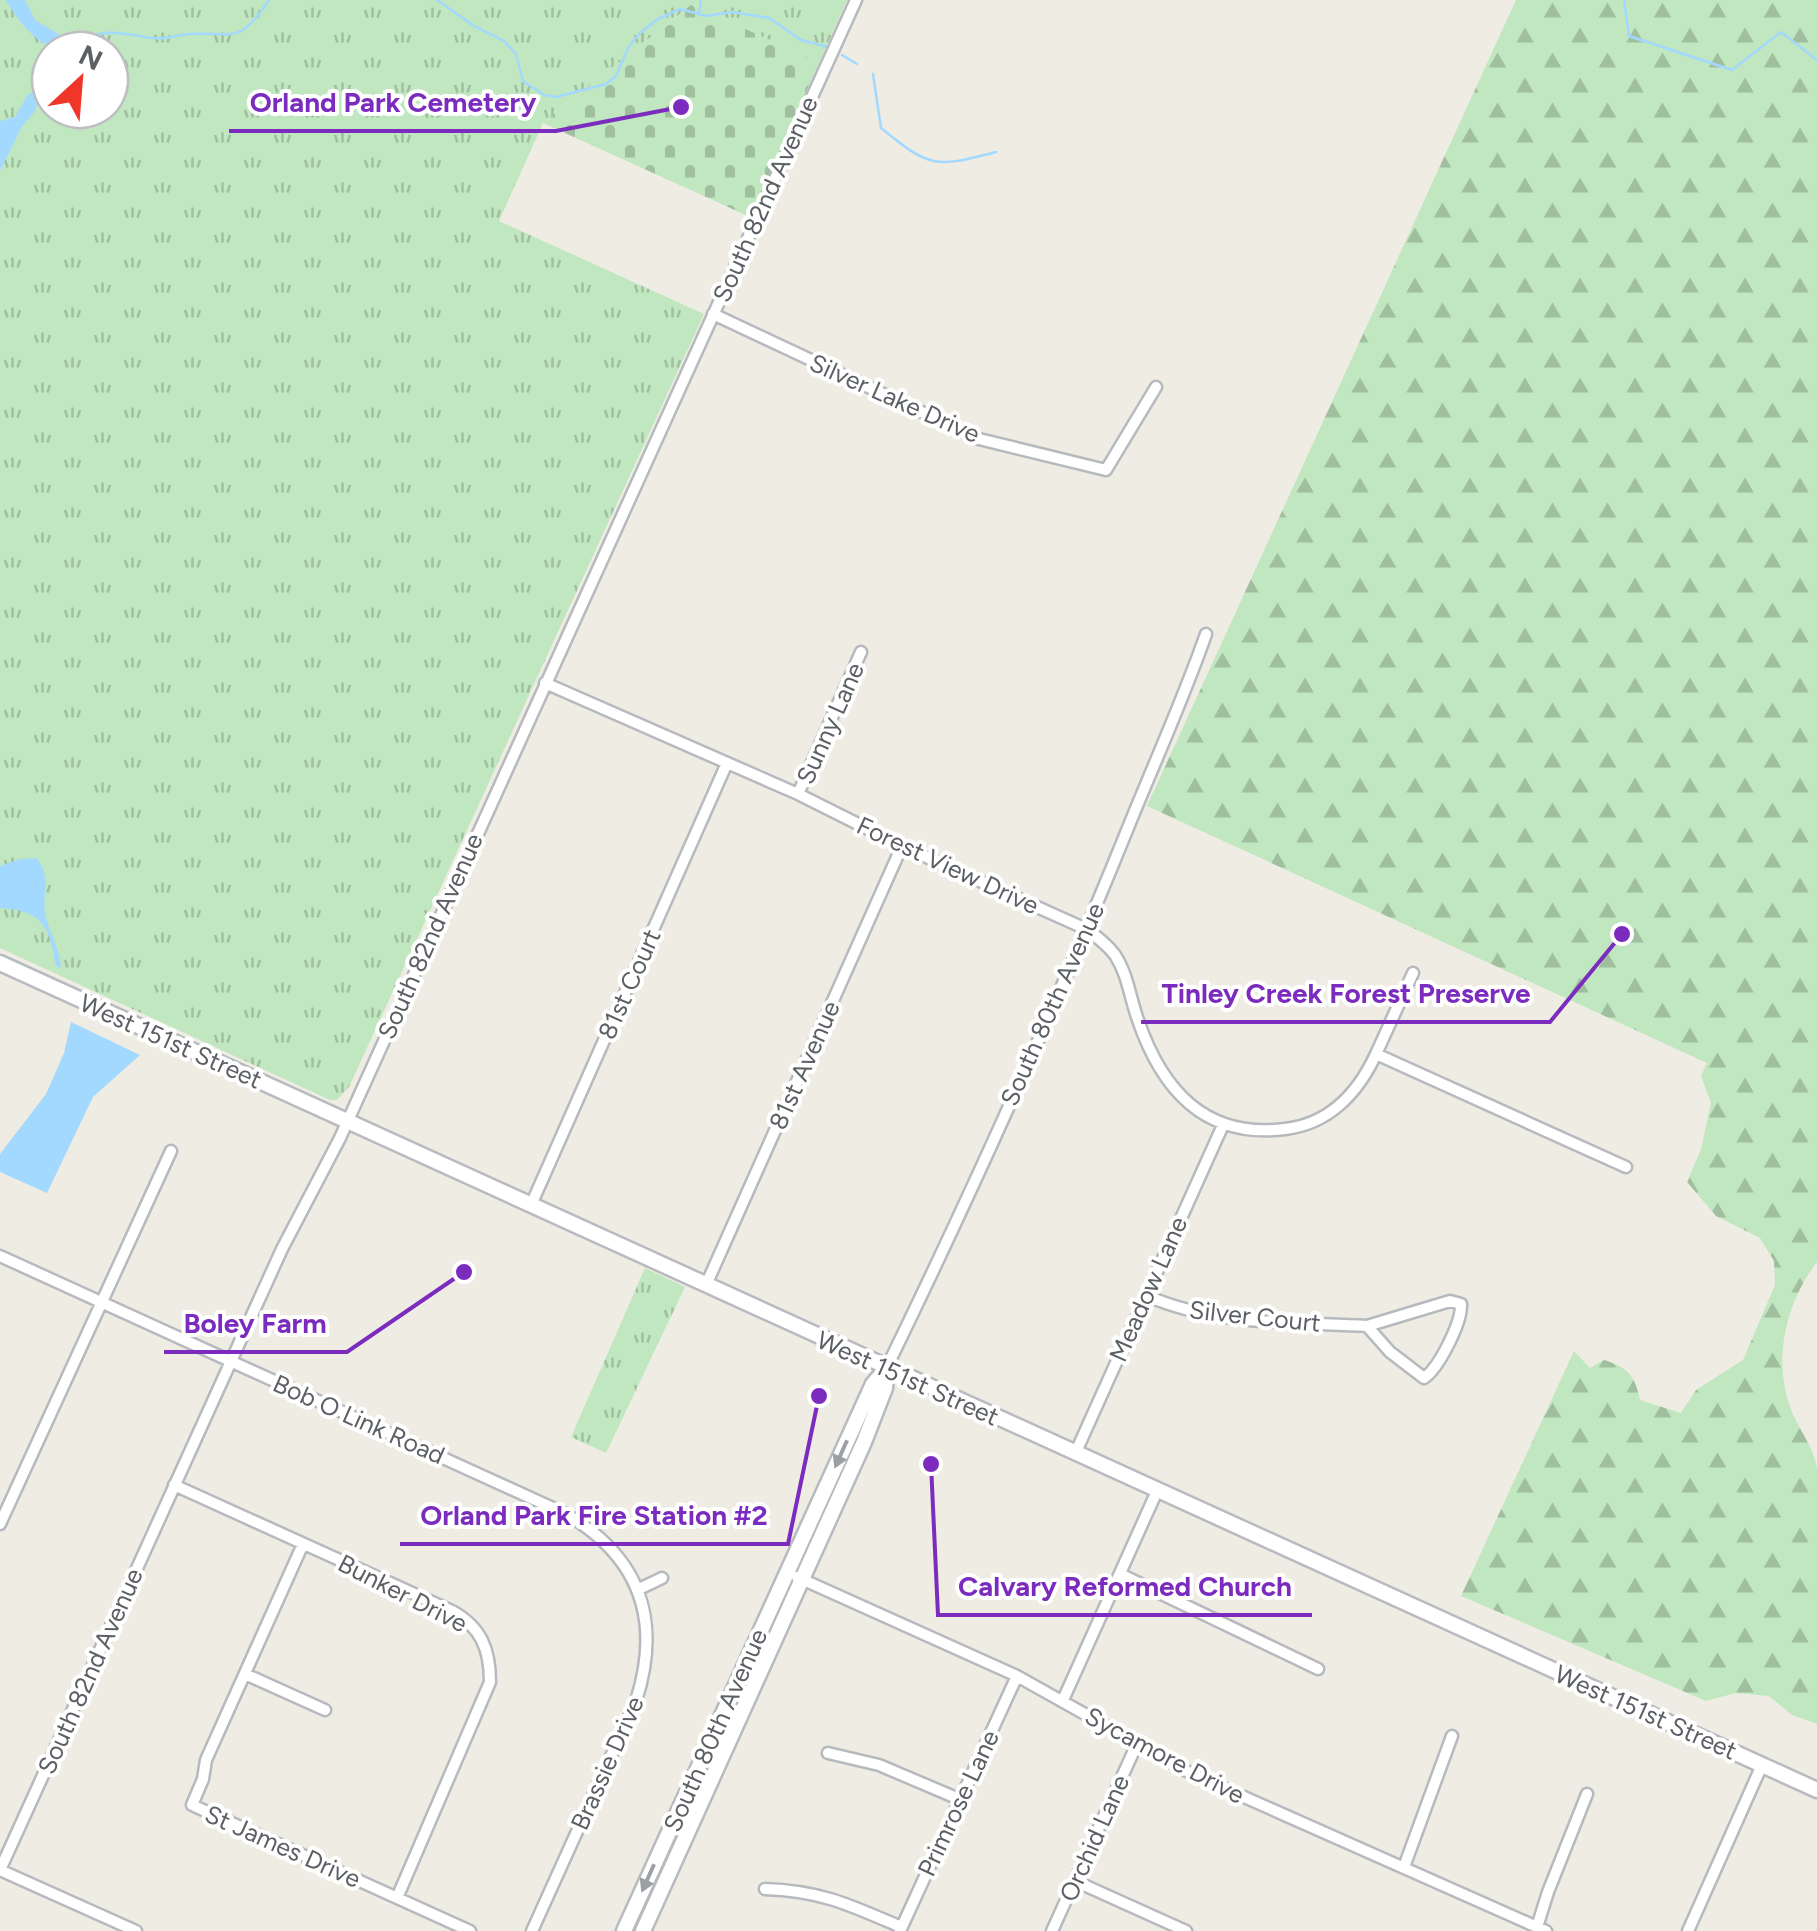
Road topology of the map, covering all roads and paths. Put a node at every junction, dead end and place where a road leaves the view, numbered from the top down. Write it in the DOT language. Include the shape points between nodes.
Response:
graph roads {
  1 [pos="856,0"];
  2 [pos="713,314"];
  3 [pos="1156,387"];
  4 [pos="1206,634"];
  5 [pos="862,652"];
  6 [pos="545,683"];
  7 [pos="727,764"];
  8 [pos="798,794"];
  9 [pos="902,846"];
  10 [pos="1086,929"];
  11 [pos="0,963"];
  12 [pos="1413,973"];
  13 [pos="1376,1054"];
  14 [pos="346,1121"];
  15 [pos="1223,1126"];
  16 [pos="170,1151"];
  17 [pos="1626,1168"];
  18 [pos="531,1205"];
  19 [pos="0,1256"];
  20 [pos="706,1285"];
  21 [pos="1145,1294"];
  22 [pos="102,1302"];
  23 [pos="1367,1326"];
  24 [pos="230,1361"];
  25 [pos="886,1369"];
  26 [pos="1075,1454"];
  27 [pos="174,1486"];
  28 [pos="1157,1491"];
  29 [pos="0,1524"];
  30 [pos="303,1544"];
  31 [pos="787,1573"];
  32 [pos="1120,1574"];
  33 [pos="662,1578"];
  34 [pos="802,1580"];
  35 [pos="639,1589"];
  36 [pos="1318,1669"];
  37 [pos="244,1674"];
  38 [pos="1016,1676"];
  39 [pos="1063,1700"];
  40 [pos="325,1710"];
  41 [pos="1452,1736"];
  42 [pos="1136,1746"];
  43 [pos="828,1753"];
  44 [pos="1762,1765"];
  45 [pos="1817,1790"];
  46 [pos="1587,1794"];
  47 [pos="959,1800"];
  48 [pos="1404,1868"];
  49 [pos="0,1870"];
  50 [pos="1075,1881"];
  51 [pos="766,1890"];
  52 [pos="397,1898"];
  53 [pos="900,1929"];
  54 [pos="1541,1929"];
  55 [pos="136,1931"];
  56 [pos="470,1931"];
  57 [pos="532,1931"];
  58 [pos="624,1931"];
  59 [pos="643,1931"];
  60 [pos="1052,1931"];
  61 [pos="1186,1931"];
  62 [pos="1688,1931"];
  1 -- 2 [label="street, South 82nd Avenue"];
  2 -- 3 [label="street, Silver Lake Drive" via="980,439 1106,470"];
  2 -- 6 [label="street, South 82nd Avenue"];
  4 -- 10 [label="street, South 80th Avenue"];
  5 -- 8 [label="street, Sunny Lane"];
  6 -- 7 [label="street, Forest View Drive"];
  6 -- 14 [label="street, South 82nd Avenue"];
  7 -- 8 [label="street, Forest View Drive"];
  7 -- 18 [label="street, 81st Court"];
  8 -- 9 [label="street, Forest View Drive"];
  9 -- 10 [label="street, Forest View Drive"];
  9 -- 20 [label="street, 81st Avenue"];
  10 -- 15 [label="street, Forest View Drive" via="1121,966 1157,1067 1188,1103"];
  10 -- 25 [label="street, South 80th Avenue"];
  11 -- 14 [label="street, West 151st Street"];
  12 -- 13 [label="street"];
  13 -- 15 [label="street" via="1350,1095 1314,1122 1276,1130"];
  13 -- 17 [label="street"];
  14 -- 18 [label="street, West 151st Street"];
  14 -- 24 [label="street, South 82nd Avenue"];
  15 -- 21 [label="street, Meadow Lane"];
  16 -- 22 [label="street"];
  18 -- 20 [label="street, West 151st Street"];
  19 -- 22 [label="street, Bob O Link Road"];
  20 -- 25 [label="street, West 151st Street"];
  21 -- 23 [label="street, Silver Court" via="1176,1309 1226,1319"];
  21 -- 26 [label="street, Meadow Lane"];
  22 -- 24 [label="street, Bob O Link Road"];
  22 -- 29 [label="street"];
  23 -- 23 [label="street, Silver Court" via="1434,1304 1461,1304 1436,1371 1424,1378"];
  24 -- 27 [label="street, South 82nd Avenue"];
  24 -- 35 [label="street, Bob O Link Road" via="566,1514 610,1546"];
  25 -- 26 [label="street, West 151st Street"];
  25 -- 31 [label="street, South 80th Avenue, one-way" via="873,1384"];
  25 -- 34 [label="street, South 80th Avenue" via="879,1408"];
  26 -- 28 [label="street, West 151st Street"];
  27 -- 30 [label="street, Bunker Drive"];
  27 -- 49 [label="street, South 82nd Avenue"];
  28 -- 32 [label="street"];
  28 -- 44 [label="street, West 151st Street"];
  30 -- 37 [label="street, St James Drive"];
  30 -- 52 [label="street, Bunker Drive" via="459,1615 487,1648 490,1682 482,1706"];
  31 -- 34 [label="street, Sycamore Drive"];
  31 -- 58 [label="street, South 80th Avenue, one-way"];
  32 -- 36 [label="street"];
  32 -- 39 [label="street"];
  33 -- 35 [label="street"];
  34 -- 38 [label="street, Sycamore Drive"];
  34 -- 59 [label="street, South 80th Avenue"];
  35 -- 57 [label="street, Brassie Drive" via="648,1642 645,1673"];
  37 -- 40 [label="street"];
  37 -- 52 [label="street, St James Drive" via="192,1805"];
  38 -- 39 [label="street, Sycamore Drive"];
  38 -- 47 [label="street, Primrose Lane"];
  39 -- 42 [label="street, Sycamore Drive"];
  41 -- 48 [label="street"];
  42 -- 48 [label="street, Sycamore Drive"];
  42 -- 50 [label="street, Orchid Lane"];
  43 -- 47 [label="street"];
  44 -- 45 [label="street, West 151st Street"];
  44 -- 62 [label="street"];
  46 -- 54 [label="street" via="1548,1892"];
  47 -- 53 [label="street, Primrose Lane"];
  48 -- 54 [label="street, Sycamore Drive"];
  49 -- 55 [label="street"];
  50 -- 60 [label="street, Orchid Lane"];
  50 -- 61 [label="street"];
  51 -- 53 [label="street" via="846,1902"];
  52 -- 56 [label="street, St James Drive"];
}
